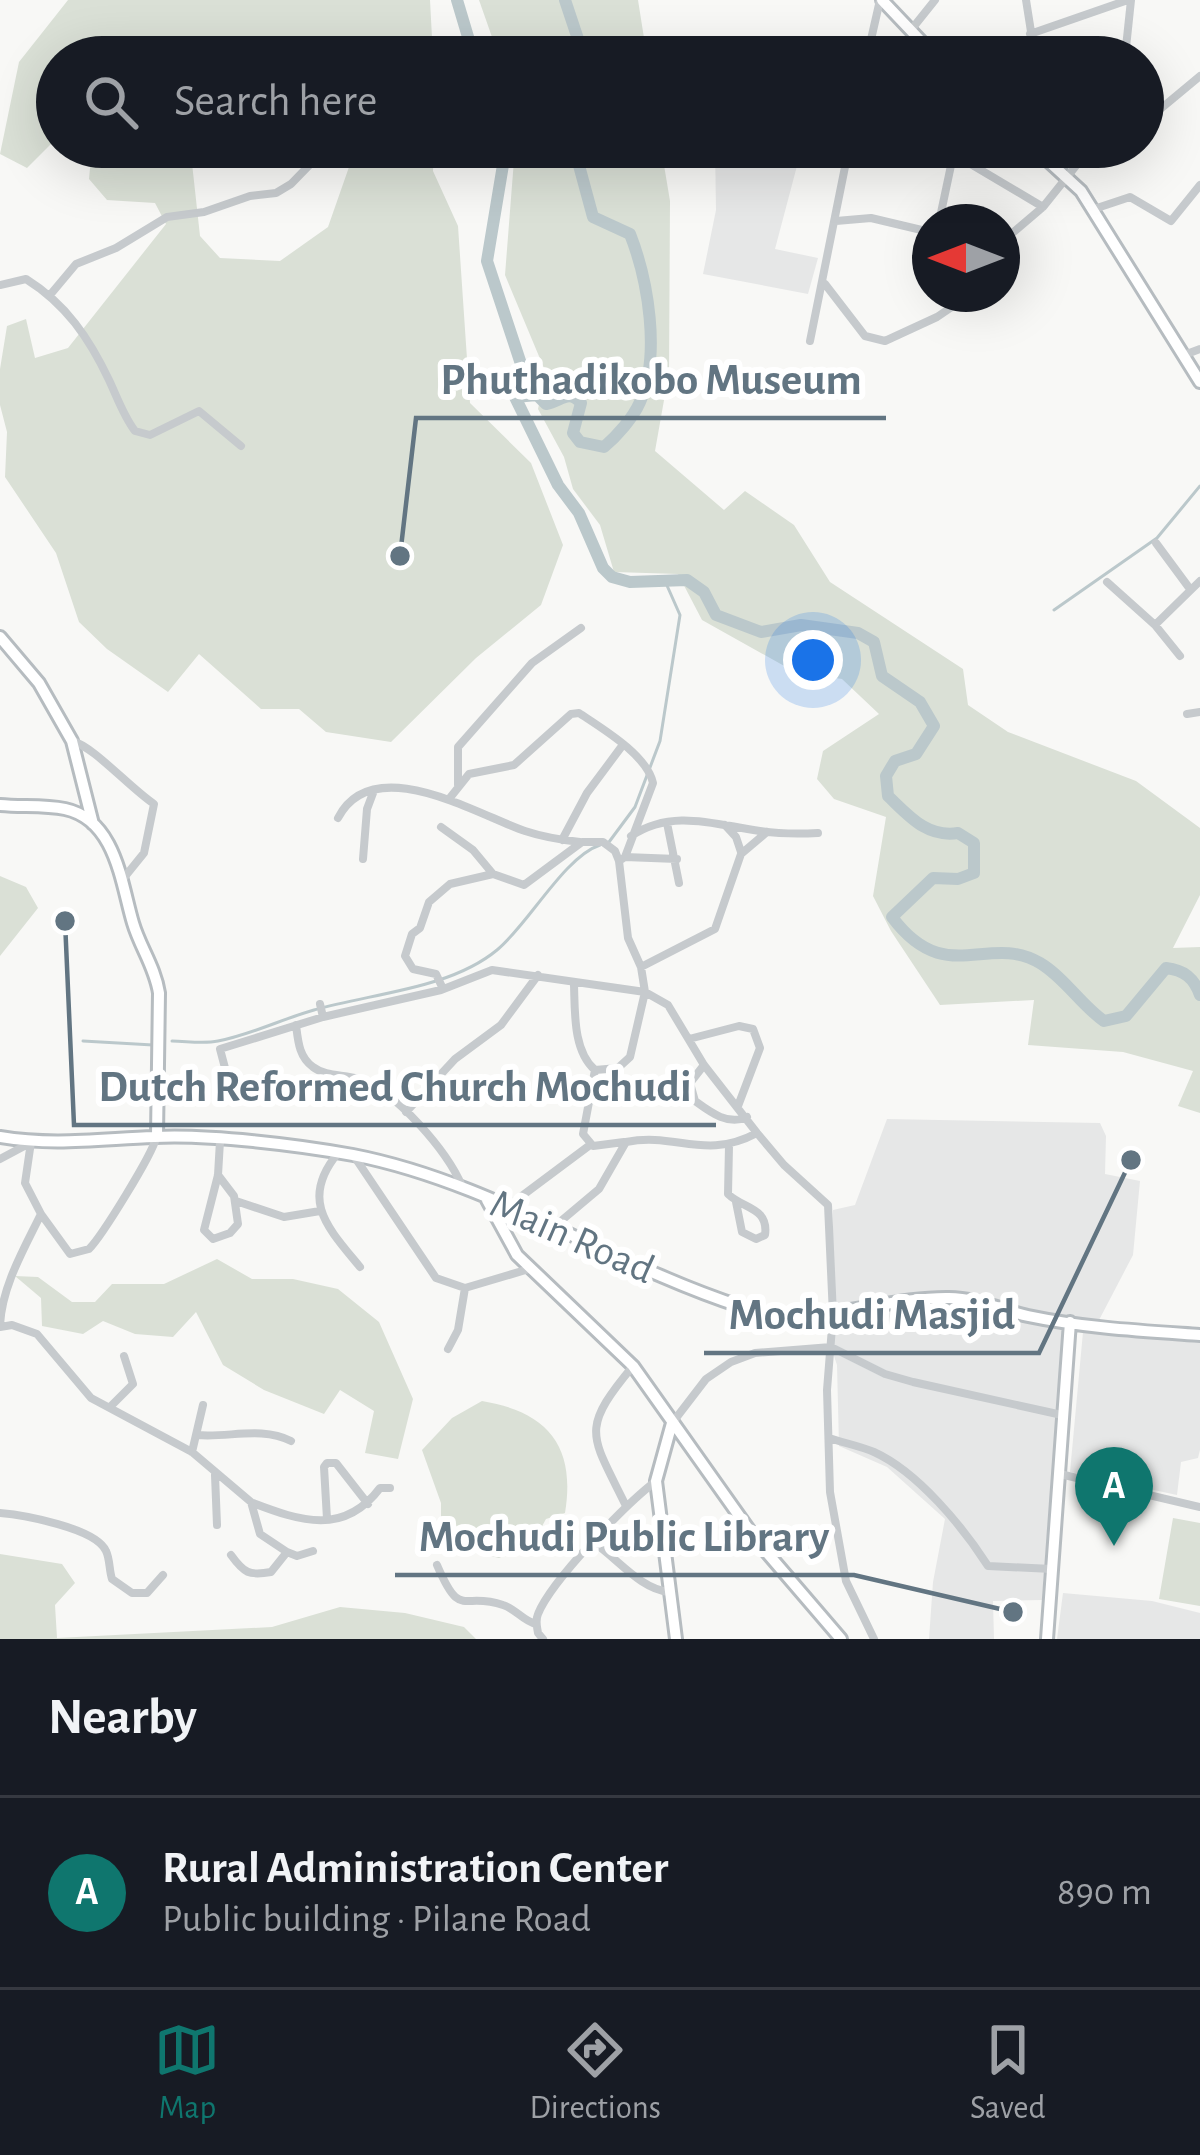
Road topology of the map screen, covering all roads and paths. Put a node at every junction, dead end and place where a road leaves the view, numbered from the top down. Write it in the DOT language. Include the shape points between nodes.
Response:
graph roads {
  1 [pos="881,0"];
  2 [pos="935,0"];
  3 [pos="1026,0"];
  4 [pos="1130,0"];
  5 [pos="911,30"];
  6 [pos="1030,34"];
  7 [pos="872,36"];
  8 [pos="917,36"];
  9 [pos="1127,36"];
  10 [pos="1200,76"];
  11 [pos="1164,107"];
  12 [pos="307,168"];
  13 [pos="845,168"];
  14 [pos="950,168"];
  15 [pos="973,168"];
  16 [pos="1061,168"];
  17 [pos="1073,168"];
  18 [pos="1066,175"];
  19 [pos="1200,185"];
  20 [pos="943,204"];
  21 [pos="1043,207"];
  22 [pos="1094,209"];
  23 [pos="836,221"];
  24 [pos="1020,227"];
  25 [pos="912,228"];
  26 [pos="824,283"];
  27 [pos="0,285"];
  28 [pos="50,295"];
  29 [pos="941,312"];
  30 [pos="810,341"];
  31 [pos="1200,349"];
  32 [pos="1184,355"];
  33 [pos="1200,382"];
  34 [pos="242,446"];
  35 [pos="1156,543"];
  36 [pos="1200,581"];
  37 [pos="1107,582"];
  38 [pos="1190,590"];
  39 [pos="1155,625"];
  40 [pos="581,628"];
  41 [pos="0,638"];
  42 [pos="1180,656"];
  43 [pos="1200,712"];
  44 [pos="1187,714"];
  45 [pos="72,741"];
  46 [pos="622,746"];
  47 [pos="458,786"];
  48 [pos="374,792"];
  49 [pos="449,799"];
  50 [pos="0,805"];
  51 [pos="338,818"];
  52 [pos="667,823"];
  53 [pos="93,824"];
  54 [pos="724,824"];
  55 [pos="441,827"];
  56 [pos="767,832"];
  57 [pos="818,833"];
  58 [pos="630,837"];
  59 [pos="562,840"];
  60 [pos="582,842"];
  61 [pos="741,854"];
  62 [pos="619,856"];
  63 [pos="676,859"];
  64 [pos="363,860"];
  65 [pos="493,874"];
  66 [pos="123,878"];
  67 [pos="679,883"];
  68 [pos="640,967"];
  69 [pos="538,975"];
  70 [pos="441,982"];
  71 [pos="574,985"];
  72 [pos="645,992"];
  73 [pos="296,1025"];
  74 [pos="688,1039"];
  75 [pos="704,1065"];
  76 [pos="595,1070"];
  77 [pos="225,1096"];
  78 [pos="738,1106"];
  79 [pos="406,1112"];
  80 [pos="746,1118"];
  81 [pos="757,1133"];
  82 [pos="157,1136"];
  83 [pos="0,1137"];
  84 [pos="220,1141"];
  85 [pos="31,1142"];
  86 [pos="626,1142"];
  87 [pos="590,1145"];
  88 [pos="730,1146"];
  89 [pos="338,1153"];
  90 [pos="354,1155"];
  91 [pos="0,1159"];
  92 [pos="218,1175"];
  93 [pos="462,1186"];
  94 [pos="486,1197"];
  95 [pos="236,1201"];
  96 [pos="736,1202"];
  97 [pos="507,1207"];
  98 [pos="320,1211"];
  99 [pos="40,1214"];
  100 [pos="555,1226"];
  101 [pos="360,1268"];
  102 [pos="529,1269"];
  103 [pos="465,1288"];
  104 [pos="833,1315"];
  105 [pos="1070,1322"];
  106 [pos="0,1326"];
  107 [pos="1200,1335"];
  108 [pos="831,1347"];
  109 [pos="448,1349"];
  110 [pos="124,1356"];
  111 [pos="633,1366"];
  112 [pos="203,1405"];
  113 [pos="110,1407"];
  114 [pos="1064,1416"];
  115 [pos="672,1423"];
  116 [pos="197,1435"];
  117 [pos="829,1438"];
  118 [pos="291,1441"];
  119 [pos="192,1452"];
  120 [pos="215,1474"];
  121 [pos="1060,1474"];
  122 [pos="656,1481"];
  123 [pos="390,1488"];
  124 [pos="251,1502"];
  125 [pos="368,1504"];
  126 [pos="626,1506"];
  127 [pos="1200,1508"];
  128 [pos="0,1513"];
  129 [pos="327,1519"];
  130 [pos="218,1525"];
  131 [pos="593,1542"];
  132 [pos="313,1551"];
  133 [pos="287,1552"];
  134 [pos="231,1555"];
  135 [pos="437,1565"];
  136 [pos="1052,1569"];
  137 [pos="163,1575"];
  138 [pos="669,1592"];
  139 [pos="536,1624"];
  140 [pos="543,1639"];
  141 [pos="676,1639"];
  142 [pos="841,1639"];
  143 [pos="874,1639"];
  144 [pos="1047,1639"];
  1 -- 5 [label="street"];
  1 -- 7 [label="street"];
  2 -- 5 [label="street"];
  3 -- 6 [label="street"];
  4 -- 6 [label="street"];
  4 -- 9 [label="street"];
  5 -- 8 [label="street"];
  10 -- 11 [label="street"];
  12 -- 28 [label="street" via="276,194 167,217 76,264"];
  13 -- 23 [label="street"];
  14 -- 20 [label="street"];
  15 -- 21 [label="street"];
  16 -- 18 [label="street"];
  17 -- 18 [label="street"];
  18 -- 21 [label="street"];
  18 -- 22 [label="street"];
  19 -- 22 [label="street" via="1171,221 1130,197"];
  21 -- 24 [label="street"];
  22 -- 32 [label="street"];
  23 -- 25 [label="street" via="871,218"];
  23 -- 26 [label="street"];
  26 -- 29 [label="street" via="878,340"];
  26 -- 30 [label="street"];
  27 -- 28 [label="street" via="26,279"];
  28 -- 34 [label="street" via="93,347 135,431 150,435 198,411"];
  31 -- 32 [label="street"];
  32 -- 33 [label="street"];
  35 -- 38 [label="street"];
  36 -- 38 [label="street"];
  37 -- 39 [label="street"];
  38 -- 39 [label="street"];
  39 -- 42 [label="street"];
  40 -- 47 [label="street" via="532,663 458,747"];
  41 -- 45 [label="street" via="39,683"];
  43 -- 44 [label="street"];
  45 -- 53 [label="street"];
  45 -- 66 [label="street" via="88,745 154,804 144,853"];
  46 -- 47 [label="street" via="574,713 514,765 472,772"];
  46 -- 58 [label="street" via="650,770 653,784"];
  46 -- 59 [label="street"];
  47 -- 49 [label="street"];
  48 -- 49 [label="street" via="413,789"];
  48 -- 51 [label="street"];
  48 -- 64 [label="street"];
  49 -- 59 [label="street"];
  50 -- 53 [label="street" via="66,809"];
  52 -- 54 [label="street"];
  52 -- 58 [label="street"];
  52 -- 63 [label="street"];
  53 -- 66 [label="street"];
  54 -- 56 [label="street"];
  54 -- 61 [label="street"];
  55 -- 65 [label="street"];
  56 -- 57 [label="street"];
  56 -- 61 [label="street"];
  58 -- 62 [label="street"];
  59 -- 60 [label="street"];
  60 -- 62 [label="street" via="603,842"];
  60 -- 65 [label="street" via="524,885"];
  61 -- 68 [label="street" via="715,929"];
  62 -- 63 [label="street"];
  62 -- 68 [label="street" via="628,938"];
  63 -- 67 [label="street"];
  65 -- 70 [label="street" via="439,892 412,934 408,965"];
  66 -- 82 [label="street" via="159,993"];
  68 -- 72 [label="street"];
  69 -- 70 [label="street" via="492,970"];
  69 -- 71 [label="street"];
  69 -- 79 [label="street" via="501,1025"];
  70 -- 73 [label="street" via="322,1011"];
  71 -- 72 [label="street"];
  71 -- 76 [label="street" via="579,1038"];
  72 -- 74 [label="street" via="668,1005"];
  72 -- 76 [label="street" via="630,1057 618,1068"];
  73 -- 77 [label="street" via="220,1049"];
  73 -- 79 [label="street" via="299,1048 316,1070 360,1079"];
  74 -- 75 [label="street"];
  74 -- 78 [label="street" via="753,1029 760,1048"];
  75 -- 78 [label="street"];
  75 -- 80 [label="street" via="690,1083 695,1101 722,1118"];
  76 -- 87 [label="street" via="582,1125"];
  78 -- 80 [label="street"];
  79 -- 93 [label="street" via="451,1160"];
  80 -- 81 [label="street"];
  81 -- 88 [label="street"];
  81 -- 104 [label="street" via="828,1205"];
  82 -- 84 [label="street, Main Road"];
  82 -- 85 [label="street, Main Road"];
  82 -- 99 [label="street" via="89,1249 70,1254"];
  83 -- 85 [label="street, Main Road"];
  84 -- 89 [label="street, Main Road"];
  84 -- 92 [label="street"];
  85 -- 91 [label="street"];
  85 -- 99 [label="street" via="25,1183"];
  86 -- 87 [label="street"];
  86 -- 88 [label="street"];
  86 -- 100 [label="street" via="599,1190"];
  87 -- 97 [label="street"];
  88 -- 96 [label="street" via="726,1184"];
  89 -- 90 [label="street, Main Road"];
  89 -- 98 [label="street" via="321,1176"];
  90 -- 93 [label="street, Main Road"];
  90 -- 103 [label="street" via="436,1278"];
  92 -- 95 [label="street"];
  92 -- 95 [label="street" via="207,1237 236,1228"];
  93 -- 94 [label="street, Main Road"];
  94 -- 97 [label="street, Main Road"];
  94 -- 102 [label="street"];
  95 -- 98 [label="street" via="284,1217"];
  96 -- 96 [label="street" via="760,1212 765,1235 742,1232"];
  97 -- 100 [label="street, Main Road"];
  98 -- 101 [label="street"];
  99 -- 106 [label="street"];
  100 -- 104 [label="street, Main Road" via="747,1309"];
  102 -- 103 [label="street"];
  102 -- 111 [label="street"];
  103 -- 109 [label="street"];
  104 -- 105 [label="street, Main Road" via="954,1298"];
  104 -- 108 [label="street"];
  105 -- 107 [label="street, Main Road"];
  105 -- 114 [label="street"];
  106 -- 113 [label="street" via="37,1334 76,1384"];
  108 -- 114 [label="street" via="899,1378"];
  108 -- 115 [label="street" via="731,1362 706,1379"];
  108 -- 117 [label="street"];
  110 -- 113 [label="street" via="133,1384"];
  111 -- 115 [label="street"];
  111 -- 126 [label="street" via="595,1422"];
  112 -- 116 [label="street"];
  113 -- 119 [label="street"];
  114 -- 121 [label="street"];
  115 -- 122 [label="street"];
  115 -- 142 [label="street"];
  116 -- 118 [label="street" via="274,1432"];
  116 -- 119 [label="street"];
  117 -- 136 [label="street" via="902,1471 988,1566"];
  117 -- 143 [label="street" via="846,1581"];
  119 -- 120 [label="street"];
  120 -- 124 [label="street"];
  120 -- 130 [label="street"];
  121 -- 127 [label="street"];
  121 -- 136 [label="street"];
  122 -- 126 [label="street"];
  122 -- 138 [label="street"];
  123 -- 125 [label="street"];
  124 -- 129 [label="street" via="301,1521"];
  124 -- 133 [label="street" via="260,1534"];
  125 -- 129 [label="street"];
  125 -- 129 [label="street" via="336,1463 327,1463"];
  126 -- 131 [label="street"];
  128 -- 137 [label="street" via="99,1541 112,1579 132,1593 147,1593"];
  131 -- 138 [label="street" via="648,1588"];
  131 -- 139 [label="street"];
  132 -- 133 [label="street"];
  133 -- 134 [label="street" via="277,1568 251,1575"];
  135 -- 139 [label="street" via="460,1601 504,1605"];
  136 -- 144 [label="street"];
  138 -- 141 [label="street"];
  139 -- 140 [label="street"];
}
